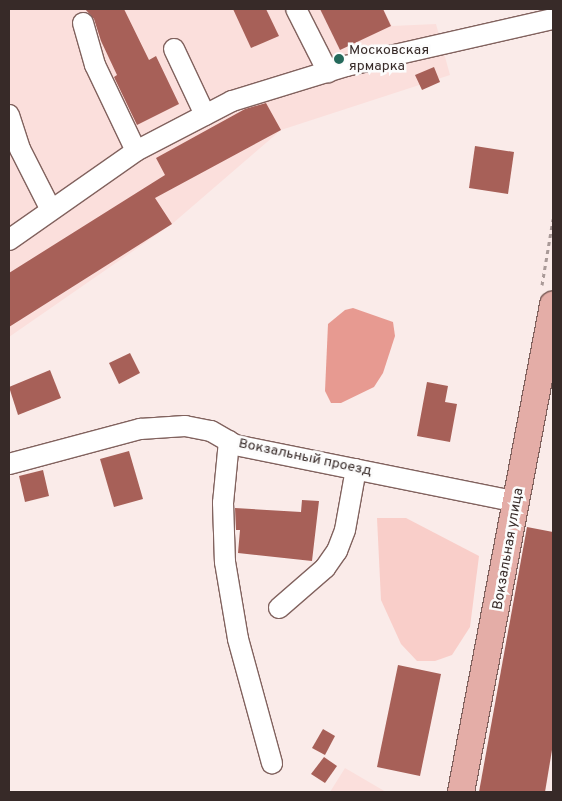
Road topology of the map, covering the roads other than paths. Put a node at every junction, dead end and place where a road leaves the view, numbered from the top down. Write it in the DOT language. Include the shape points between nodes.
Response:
graph roads {
  1 [pos="296,9"];
  2 [pos="553,19"];
  3 [pos="83,23"];
  4 [pos="174,50"];
  5 [pos="328,72"];
  6 [pos="206,115"];
  7 [pos="9,117"];
  8 [pos="136,151"];
  9 [pos="51,210"];
  10 [pos="9,240"];
  11 [pos="553,305"];
  12 [pos="230,441"];
  13 [pos="9,464"];
  14 [pos="356,469"];
  15 [pos="518,502"];
  16 [pos="279,608"];
  17 [pos="272,763"];
  18 [pos="461,792"];
  1 -- 5 [label="street"];
  2 -- 5 [label="street"];
  3 -- 8 [label="street" via="95,65"];
  4 -- 6 [label="street"];
  5 -- 6 [label="street" via="255,93"];
  6 -- 8 [label="street"];
  7 -- 9 [label="street" via="20,149"];
  8 -- 9 [label="street"];
  9 -- 10 [label="street"];
  11 -- 15 [label="main road, Вокзальная улица"];
  12 -- 13 [label="street, Вокзальный проезд" via="202,428 167,426 140,429"];
  12 -- 14 [label="street, Вокзальный проезд" via="235,446"];
  12 -- 17 [label="street" via="223,503 225,562 238,639"];
  14 -- 15 [label="street, Вокзальный проезд"];
  14 -- 16 [label="street" via="338,551 325,568"];
  15 -- 18 [label="main road, Вокзальная улица"];
}
